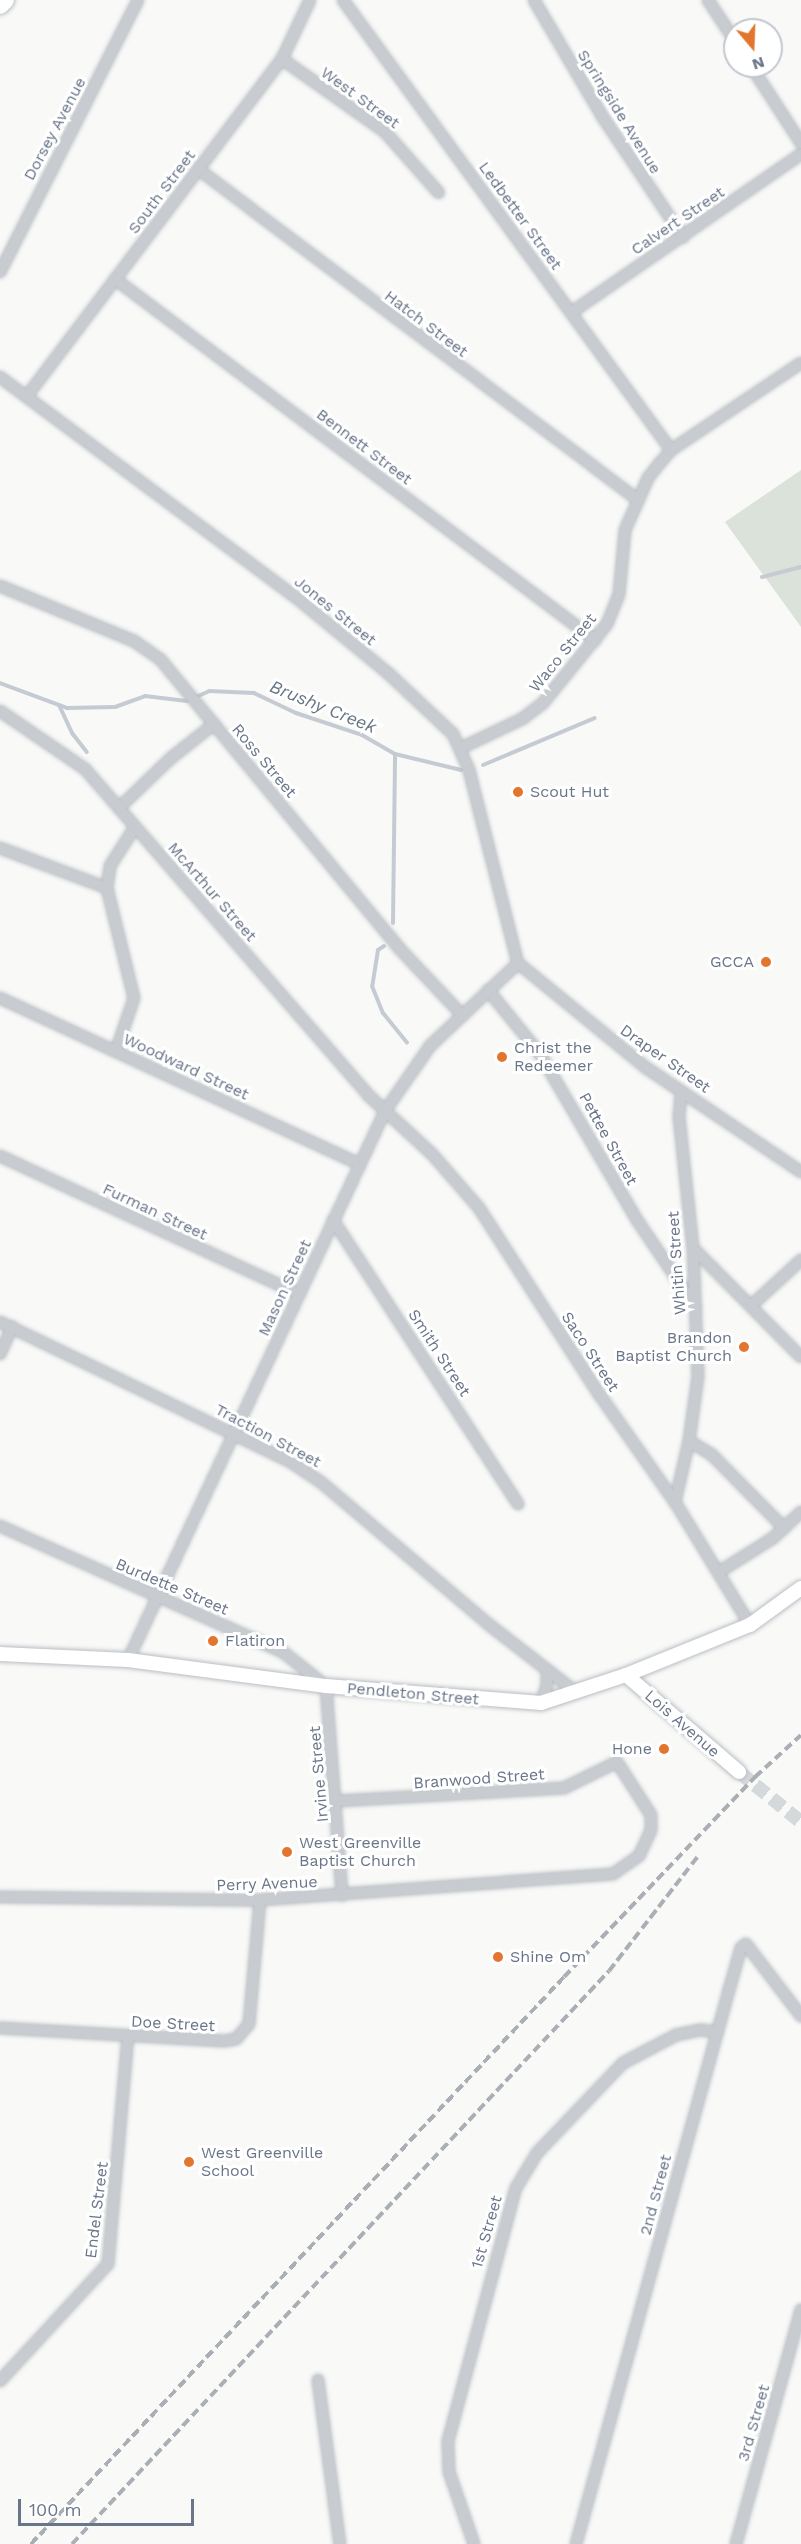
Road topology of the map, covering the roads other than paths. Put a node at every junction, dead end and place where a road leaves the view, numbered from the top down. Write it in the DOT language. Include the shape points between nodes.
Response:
graph roads {
  1 [pos="5,0"];
  2 [pos="138,0"];
  3 [pos="310,0"];
  4 [pos="343,0"];
  5 [pos="534,0"];
  6 [pos="708,0"];
  7 [pos="0,5"];
  8 [pos="723,23"];
  9 [pos="282,58"];
  10 [pos="759,78"];
  11 [pos="801,143"];
  12 [pos="801,154"];
  13 [pos="198,169"];
  14 [pos="438,193"];
  15 [pos="683,237"];
  16 [pos="0,272"];
  17 [pos="115,279"];
  18 [pos="572,312"];
  19 [pos="801,363"];
  20 [pos="0,377"];
  21 [pos="27,396"];
  22 [pos="671,450"];
  23 [pos="638,500"];
  24 [pos="0,586"];
  25 [pos="594,640"];
  26 [pos="0,711"];
  27 [pos="214,724"];
  28 [pos="462,748"];
  29 [pos="119,808"];
  30 [pos="135,827"];
  31 [pos="0,848"];
  32 [pos="106,888"];
  33 [pos="518,963"];
  34 [pos="488,990"];
  35 [pos="0,998"];
  36 [pos="462,1015"];
  37 [pos="116,1051"];
  38 [pos="681,1092"];
  39 [pos="385,1111"];
  40 [pos="0,1156"];
  41 [pos="359,1164"];
  42 [pos="801,1172"];
  43 [pos="333,1220"];
  44 [pos="693,1248"];
  45 [pos="801,1260"];
  46 [pos="298,1294"];
  47 [pos="752,1305"];
  48 [pos="696,1307"];
  49 [pos="0,1322"];
  50 [pos="12,1327"];
  51 [pos="0,1354"];
  52 [pos="801,1357"];
  53 [pos="234,1433"];
  54 [pos="689,1442"];
  55 [pos="675,1502"];
  56 [pos="518,1504"];
  57 [pos="801,1512"];
  58 [pos="0,1526"];
  59 [pos="784,1528"];
  60 [pos="719,1572"];
  61 [pos="801,1588"];
  62 [pos="157,1596"];
  63 [pos="750,1625"];
  64 [pos="0,1654"];
  65 [pos="128,1660"];
  66 [pos="547,1670"];
  67 [pos="627,1676"];
  68 [pos="326,1686"];
  69 [pos="577,1693"];
  70 [pos="541,1703"];
  71 [pos="617,1762"];
  72 [pos="739,1772"];
  73 [pos="337,1801"];
  74 [pos="342,1895"];
  75 [pos="0,1897"];
  76 [pos="260,1900"];
  77 [pos="801,2016"];
  78 [pos="0,2028"];
  79 [pos="718,2032"];
  80 [pos="128,2037"];
  81 [pos="801,2310"];
  82 [pos="318,2380"];
  83 [pos="0,2381"];
  84 [pos="340,2544"];
  85 [pos="474,2544"];
  86 [pos="576,2544"];
  87 [pos="736,2544"];
  1 -- 7 [label="highway"];
  2 -- 16 [label="street, Dorsey Avenue"];
  3 -- 9 [label="street, South Street"];
  4 -- 18 [label="street, Ledbetter Street"];
  5 -- 15 [label="street, Springside Avenue" via="602,116"];
  6 -- 8 [label="street"];
  9 -- 13 [label="street, South Street"];
  9 -- 14 [label="street, West Street" via="385,132"];
  10 -- 11 [label="street"];
  12 -- 15 [label="street, Calvert Street"];
  13 -- 17 [label="street, South Street"];
  13 -- 23 [label="street, Hatch Street"];
  15 -- 18 [label="street, Calvert Street"];
  17 -- 21 [label="street, South Street"];
  17 -- 25 [label="street, Bennett Street"];
  18 -- 22 [label="street, Ledbetter Street"];
  19 -- 22 [label="street, Waco Street"];
  20 -- 21 [label="street, Jones Street"];
  21 -- 28 [label="street, Jones Street" via="304,604 434,714"];
  22 -- 23 [label="street, Waco Street" via="648,478"];
  23 -- 25 [label="street, Waco Street" via="624,537 616,604"];
  24 -- 27 [label="street, Ross Street" via="134,641 160,659 194,695"];
  25 -- 28 [label="street, Waco Street" via="543,703"];
  26 -- 29 [label="street, McArthur Street" via="71,757"];
  27 -- 29 [label="street" via="171,758"];
  27 -- 36 [label="street, Ross Street" via="398,947"];
  28 -- 33 [label="street, Jones Street"];
  29 -- 30 [label="street, McArthur Street"];
  30 -- 32 [label="street" via="116,853"];
  30 -- 39 [label="street, McArthur Street"];
  31 -- 32 [label="street"];
  32 -- 37 [label="street" via="134,998"];
  33 -- 34 [label="street, Mason Street"];
  33 -- 38 [label="street, Draper Street"];
  34 -- 36 [label="street, Mason Street"];
  34 -- 48 [label="street, Pettee Street" via="552,1072 637,1220"];
  35 -- 37 [label="street, Woodward Street"];
  36 -- 39 [label="street, Mason Street" via="417,1061"];
  37 -- 41 [label="street, Woodward Street"];
  38 -- 42 [label="street, Draper Street" via="733,1123"];
  38 -- 44 [label="street, Whitin Street" via="679,1117"];
  39 -- 41 [label="street, Mason Street"];
  39 -- 55 [label="street, Saco Street" via="432,1154 479,1208 599,1394"];
  40 -- 46 [label="street, Furman Street"];
  41 -- 43 [label="street, Mason Street"];
  43 -- 46 [label="street, Mason Street"];
  43 -- 56 [label="street, Smith Street"];
  44 -- 47 [label="street"];
  44 -- 48 [label="street, Whitin Street"];
  45 -- 47 [label="street"];
  46 -- 53 [label="street, Mason Street"];
  47 -- 52 [label="street"];
  48 -- 54 [label="street, Whitin Street" via="698,1376"];
  49 -- 50 [label="street, Traction Street"];
  50 -- 51 [label="street"];
  50 -- 53 [label="street, Traction Street"];
  53 -- 62 [label="street, Mason Street"];
  53 -- 66 [label="street, Traction Street" via="322,1483"];
  54 -- 55 [label="street, Whitin Street"];
  54 -- 59 [label="street" via="712,1455"];
  55 -- 60 [label="street, Saco Street"];
  57 -- 59 [label="street"];
  58 -- 62 [label="street, Burdette Street"];
  59 -- 60 [label="street"];
  60 -- 63 [label="street, Saco Street"];
  61 -- 63 [label="main road, Pendleton Street"];
  62 -- 65 [label="street, Mason Street"];
  62 -- 68 [label="street, Burdette Street" via="283,1652"];
  63 -- 67 [label="main road, Pendleton Street"];
  64 -- 65 [label="main road, Pendleton Street"];
  65 -- 68 [label="main road, Pendleton Street"];
  66 -- 69 [label="street, Traction Street"];
  66 -- 70 [label="street"];
  67 -- 69 [label="main road, Pendleton Street"];
  67 -- 72 [label="main road, Lois Avenue"];
  68 -- 70 [label="main road, Pendleton Street"];
  68 -- 73 [label="street, Irvine Street"];
  69 -- 70 [label="main road, Pendleton Street"];
  71 -- 73 [label="street, Branwood Street" via="564,1788"];
  71 -- 74 [label="street, Perry Avenue" via="651,1815 651,1830 639,1856 614,1874"];
  73 -- 74 [label="street, Irvine Street"];
  74 -- 76 [label="street, Perry Avenue"];
  75 -- 76 [label="street, Perry Avenue"];
  76 -- 80 [label="street, Doe Street" via="246,2032 224,2042"];
  77 -- 79 [label="street, 2nd Street" via="746,1944 741,1948"];
  78 -- 80 [label="street, Doe Street"];
  79 -- 85 [label="street, 1st Street" via="700,2030 676,2035 623,2063 537,2152 516,2188 448,2441 449,2472"];
  79 -- 86 [label="street, 2nd Street"];
  80 -- 83 [label="street, Endel Street" via="108,2264"];
  81 -- 87 [label="street, 3rd Street"];
  82 -- 84 [label="street"];
}
